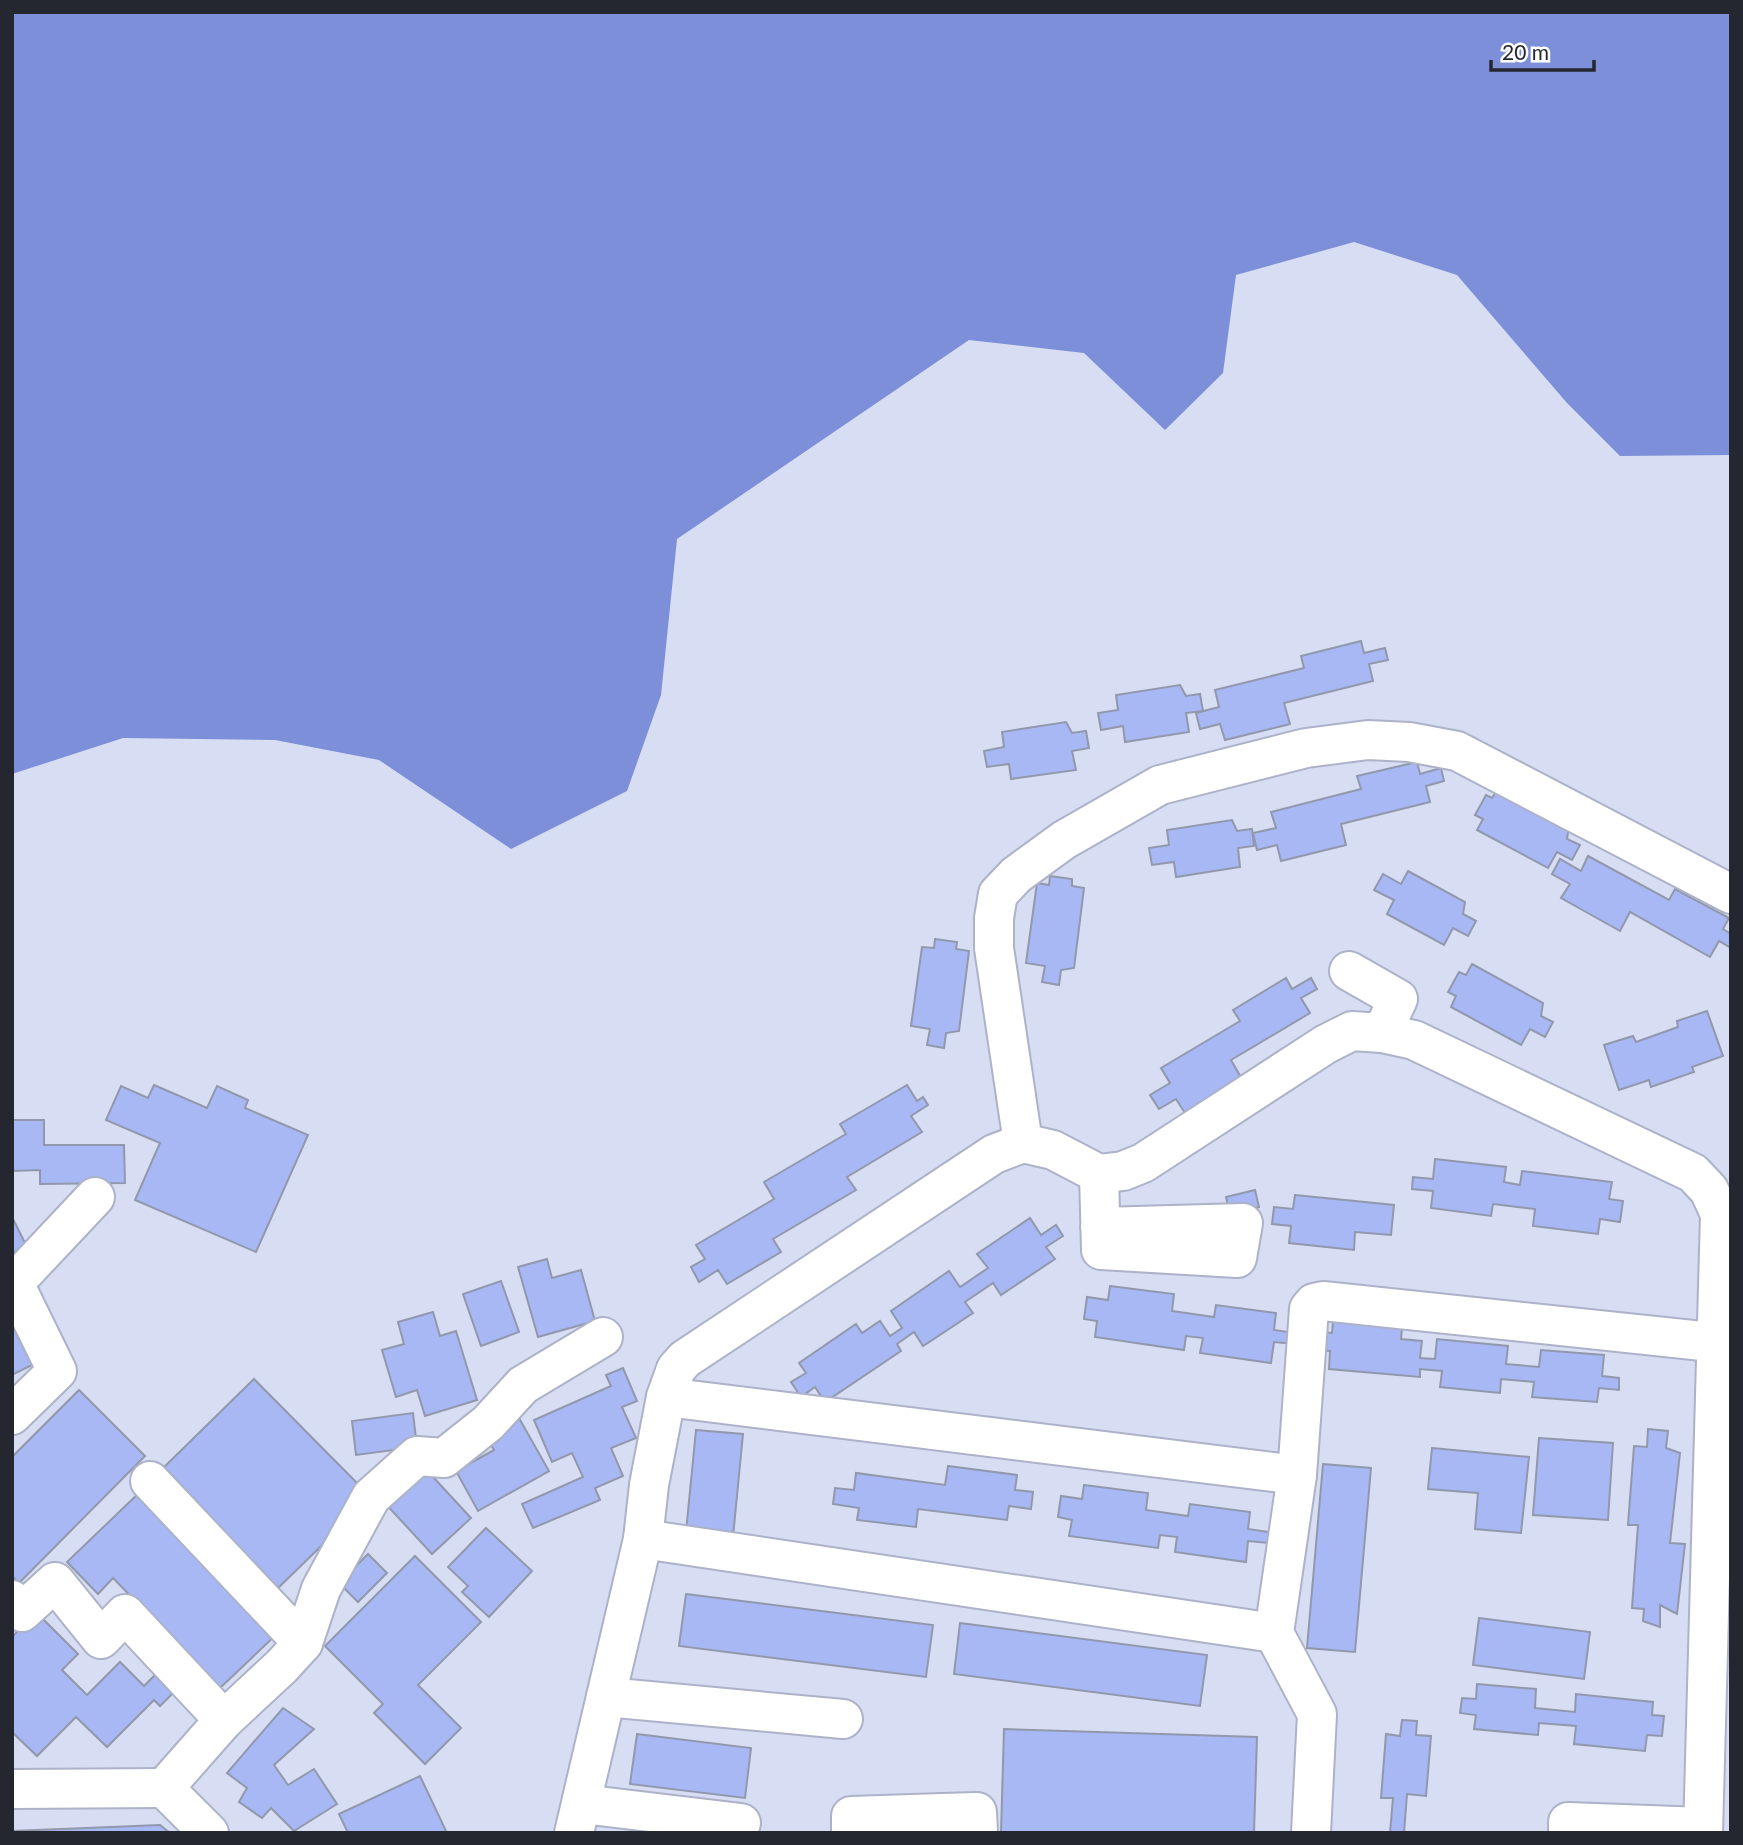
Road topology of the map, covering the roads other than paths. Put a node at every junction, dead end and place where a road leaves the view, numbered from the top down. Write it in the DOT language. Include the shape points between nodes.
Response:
graph roads {
  1 [pos="1731,894"];
  2 [pos="1349,971"];
  3 [pos="1382,1033"];
  4 [pos="1023,1143"];
  5 [pos="1099,1174"];
  6 [pos="95,1197"];
  7 [pos="1100,1227"];
  8 [pos="603,1338"];
  9 [pos="1723,1343"];
  10 [pos="666,1397"];
  11 [pos="12,1415"];
  12 [pos="1297,1475"];
  13 [pos="150,1481"];
  14 [pos="643,1539"];
  15 [pos="12,1600"];
  16 [pos="1274,1633"];
  17 [pos="303,1643"];
  18 [pos="606,1697"];
  19 [pos="843,1718"];
  20 [pos="224,1720"];
  21 [pos="164,1787"];
  22 [pos="12,1789"];
  23 [pos="578,1819"];
  24 [pos="741,1823"];
  25 [pos="942,1823"];
  26 [pos="1703,1830"];
  27 [pos="209,1833"];
  28 [pos="851,1833"];
  29 [pos="978,1833"];
  30 [pos="1311,1833"];
  31 [pos="1568,1833"];
  1 -- 4 [label="street" via="1457,751 1368,740 1306,748 1160,785 1064,840 998,894 994,948"];
  2 -- 3 [label="street" via="1398,999"];
  3 -- 5 [label="street" via="1352,1031 1143,1163"];
  3 -- 9 [label="street" via="1414,1040 1693,1173 1709,1190 1720,1214"];
  4 -- 5 [label="street" via="1053,1150"];
  4 -- 10 [label="street" via="995,1154 699,1347 676,1369"];
  5 -- 7 [label="street"];
  6 -- 11 [label="street" via="13,1283 57,1371"];
  8 -- 17 [label="street" via="523,1385 488,1423 444,1458 417,1456 371,1497 321,1589"];
  9 -- 12 [label="street" via="1314,1303 1309,1309"];
  9 -- 26 [label="street"];
  10 -- 12 [label="street"];
  10 -- 14 [label="street"];
  12 -- 16 [label="street"];
  13 -- 17 [label="street"];
  14 -- 16 [label="street"];
  14 -- 18 [label="street"];
  15 -- 20 [label="street" via="22,1612 55,1582 101,1639 125,1614"];
  16 -- 30 [label="street" via="1317,1714"];
  17 -- 20 [label="street"];
  18 -- 19 [label="street"];
  18 -- 23 [label="street"];
  20 -- 21 [label="street"];
  21 -- 22 [label="street"];
  21 -- 27 [label="street"];
  23 -- 24 [label="street"];
  25 -- 28 [label="street" via="851,1816"];
  25 -- 29 [label="street" via="977,1812"];
  26 -- 31 [label="street" via="1569,1822"];
}
